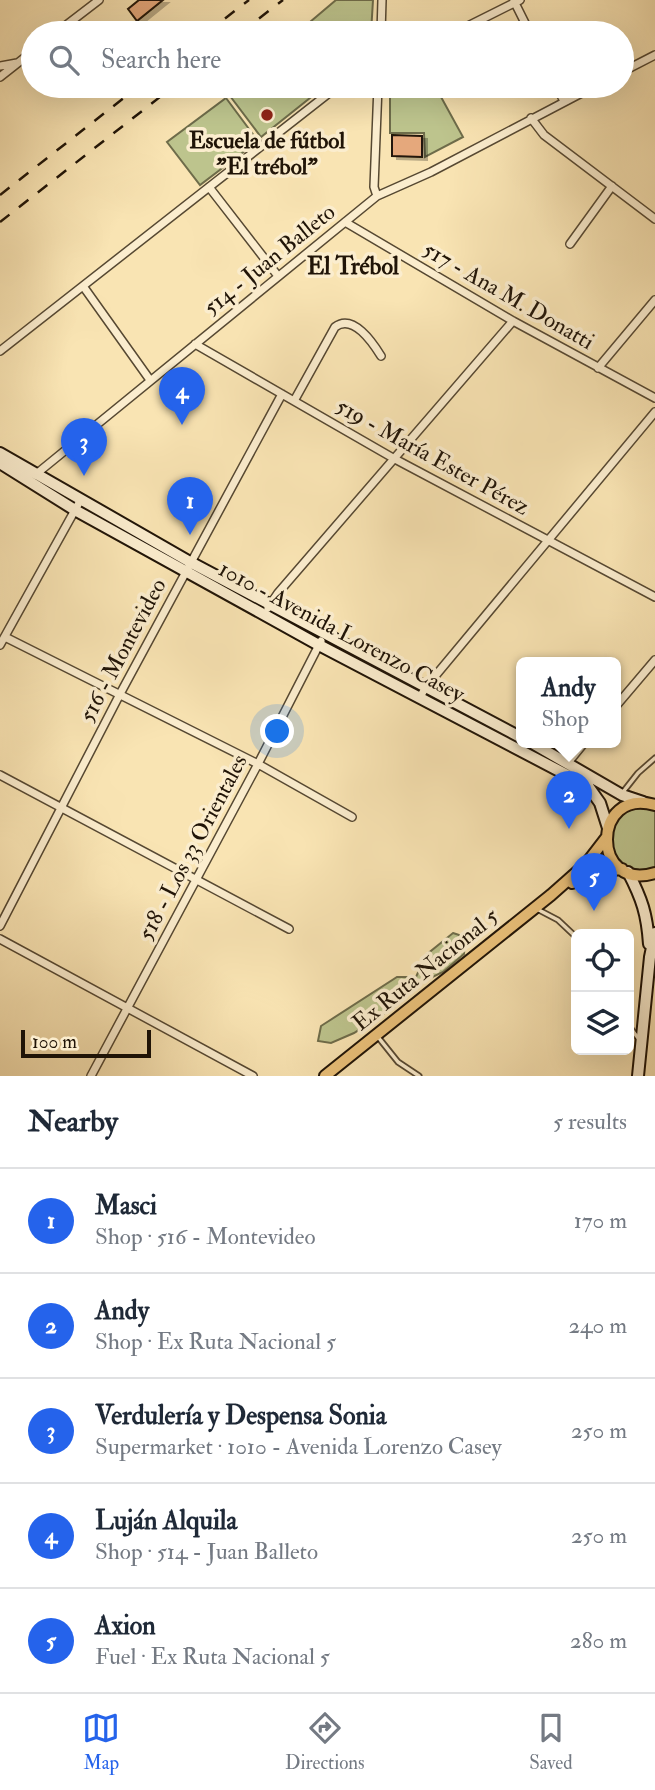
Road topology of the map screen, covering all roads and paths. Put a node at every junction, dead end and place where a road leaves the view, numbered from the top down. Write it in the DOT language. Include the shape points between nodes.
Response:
graph roads {
  1 [pos="99,0"];
  2 [pos="382,0"];
  3 [pos="516,1"];
  4 [pos="72,21"];
  5 [pos="381,21"];
  6 [pos="477,21"];
  7 [pos="525,21"];
  8 [pos="655,55"];
  9 [pos="21,61"];
  10 [pos="18,63"];
  11 [pos="0,66"];
  12 [pos="634,66"];
  13 [pos="0,77"];
  14 [pos="323,98"];
  15 [pos="378,98"];
  16 [pos="562,98"];
  17 [pos="572,98"];
  18 [pos="564,102"];
  19 [pos="531,118"];
  20 [pos="612,186"];
  21 [pos="209,187"];
  22 [pos="377,196"];
  23 [pos="655,219"];
  24 [pos="345,222"];
  25 [pos="570,244"];
  26 [pos="278,276"];
  27 [pos="83,286"];
  28 [pos="655,300"];
  29 [pos="513,321"];
  30 [pos="195,344"];
  31 [pos="0,351"];
  32 [pos="381,356"];
  33 [pos="598,368"];
  34 [pos="150,380"];
  35 [pos="282,394"];
  36 [pos="655,398"];
  37 [pos="294,401"];
  38 [pos="655,412"];
  39 [pos="0,453"];
  40 [pos="393,458"];
  41 [pos="0,463"];
  42 [pos="34,478"];
  43 [pos="77,505"];
  44 [pos="546,541"];
  45 [pos="188,567"];
  46 [pos="655,597"];
  47 [pos="267,610"];
  48 [pos="5,637"];
  49 [pos="322,640"];
  50 [pos="0,645"];
  51 [pos="655,660"];
  52 [pos="423,692"];
  53 [pos="120,694"];
  54 [pos="621,700"];
  55 [pos="516,735"];
  56 [pos="516,741"];
  57 [pos="530,748"];
  58 [pos="539,748"];
  59 [pos="580,748"];
  60 [pos="655,758"];
  61 [pos="258,764"];
  62 [pos="566,767"];
  63 [pos="0,775"];
  64 [pos="622,794"];
  65 [pos="652,804"];
  66 [pos="60,807"];
  67 [pos="352,817"];
  68 [pos="607,833"];
  69 [pos="625,871"];
  70 [pos="655,873"];
  71 [pos="195,879"];
  72 [pos="551,895"];
  73 [pos="535,908"];
  74 [pos="0,926"];
  75 [pos="289,929"];
  76 [pos="571,932"];
  77 [pos="655,933"];
  78 [pos="0,939"];
  79 [pos="650,957"];
  80 [pos="128,1010"];
  81 [pos="634,1032"];
  82 [pos="377,1035"];
  83 [pos="642,1042"];
  84 [pos="91,1076"];
  85 [pos="253,1076"];
  86 [pos="326,1076"];
  87 [pos="419,1076"];
  88 [pos="638,1076"];
  1 -- 4 [label="street"];
  2 -- 5 [label="street"];
  3 -- 6 [label="street"];
  3 -- 7 [label="street"];
  8 -- 12 [label="street"];
  9 -- 10 [label="street"];
  10 -- 11 [label="street"];
  10 -- 13 [label="street"];
  14 -- 21 [label="street"];
  15 -- 22 [label="street"];
  16 -- 18 [label="street"];
  17 -- 18 [label="street, 514 - Juan Balleto"];
  18 -- 19 [label="street, 514 - Juan Balleto"];
  19 -- 20 [label="street" via="544,135"];
  19 -- 22 [label="street, 514 - Juan Balleto"];
  20 -- 23 [label="street"];
  20 -- 25 [label="street"];
  21 -- 26 [label="street"];
  21 -- 27 [label="street"];
  22 -- 24 [label="street, 514 - Juan Balleto"];
  24 -- 26 [label="street, 514 - Juan Balleto"];
  24 -- 29 [label="street, 517 - Ana M. Donatti"];
  26 -- 30 [label="street, 514 - Juan Balleto"];
  27 -- 31 [label="street"];
  27 -- 34 [label="street"];
  28 -- 33 [label="street"];
  29 -- 33 [label="street, 517 - Ana M. Donatti"];
  29 -- 40 [label="street"];
  30 -- 34 [label="street, 514 - Juan Balleto"];
  30 -- 35 [label="street, 519 - María Ester Pérez"];
  32 -- 37 [label="street" via="364,333 340,323"];
  33 -- 36 [label="street, 517 - Ana M. Donatti"];
  34 -- 42 [label="street, 514 - Juan Balleto"];
  35 -- 37 [label="street, 519 - María Ester Pérez"];
  35 -- 45 [label="street, 516 - Montevideo"];
  37 -- 40 [label="street, 519 - María Ester Pérez"];
  38 -- 44 [label="street"];
  39 -- 42 [label="main road, 1010 - Avenida Lorenzo Casey"];
  40 -- 44 [label="street, 519 - María Ester Pérez"];
  40 -- 47 [label="street"];
  41 -- 42 [label="main road, 1010 - Avenida Lorenzo Casey"];
  42 -- 43 [label="main road, 1010 - Avenida Lorenzo Casey"];
  43 -- 45 [label="main road, 1010 - Avenida Lorenzo Casey"];
  43 -- 48 [label="street"];
  44 -- 46 [label="street, 519 - María Ester Pérez"];
  44 -- 52 [label="street"];
  45 -- 47 [label="main road, 1010 - Avenida Lorenzo Casey"];
  45 -- 53 [label="street, 516 - Montevideo"];
  47 -- 49 [label="main road, 1010 - Avenida Lorenzo Casey"];
  48 -- 50 [label="street"];
  48 -- 53 [label="street"];
  49 -- 52 [label="main road, 1010 - Avenida Lorenzo Casey"];
  49 -- 61 [label="street, 518 - Los 33 Orientales"];
  51 -- 54 [label="street"];
  52 -- 55 [label="main road, 1010 - Avenida Lorenzo Casey"];
  52 -- 56 [label="main road, 1010 - Avenida Lorenzo Casey"];
  53 -- 61 [label="street"];
  53 -- 66 [label="street, 516 - Montevideo"];
  57 -- 62 [label="main road, 1010 - Avenida Lorenzo Casey"];
  58 -- 62 [label="main road, 1010 - Avenida Lorenzo Casey"];
  59 -- 62 [label="street"];
  60 -- 64 [label="lane"];
  61 -- 67 [label="street"];
  61 -- 71 [label="street, 518 - Los 33 Orientales"];
  62 -- 64 [label="main road, 1010 - Avenida Lorenzo Casey"];
  62 -- 68 [label="main road, 1010 - Avenida Lorenzo Casey" via="594,792"];
  63 -- 66 [label="street"];
  64 -- 65 [label="main road, 1010 - Avenida Lorenzo Casey"];
  65 -- 68 [label="main road, Ex Ruta Nacional 5" via="622,809"];
  66 -- 71 [label="street"];
  66 -- 74 [label="street, 516 - Montevideo"];
  68 -- 69 [label="main road" via="610,857"];
  68 -- 72 [label="main road, Ex Ruta Nacional 5" via="586,863"];
  69 -- 70 [label="main road, Ex Ruta Nacional 5"];
  69 -- 72 [label="main road, Ex Ruta Nacional 5" via="593,872"];
  69 -- 79 [label="main road" via="647,915"];
  71 -- 75 [label="street"];
  71 -- 80 [label="street, 518 - Los 33 Orientales"];
  72 -- 73 [label="main road, Ex Ruta Nacional 5"];
  73 -- 76 [label="lane"];
  73 -- 82 [label="main road, Ex Ruta Nacional 5"];
  77 -- 79 [label="main road"];
  78 -- 80 [label="street"];
  79 -- 83 [label="main road"];
  80 -- 84 [label="street, 518 - Los 33 Orientales"];
  80 -- 85 [label="street"];
  81 -- 83 [label="lane"];
  82 -- 86 [label="main road, Ex Ruta Nacional 5"];
  82 -- 87 [label="lane" via="398,1062"];
  83 -- 88 [label="main road"];
}
